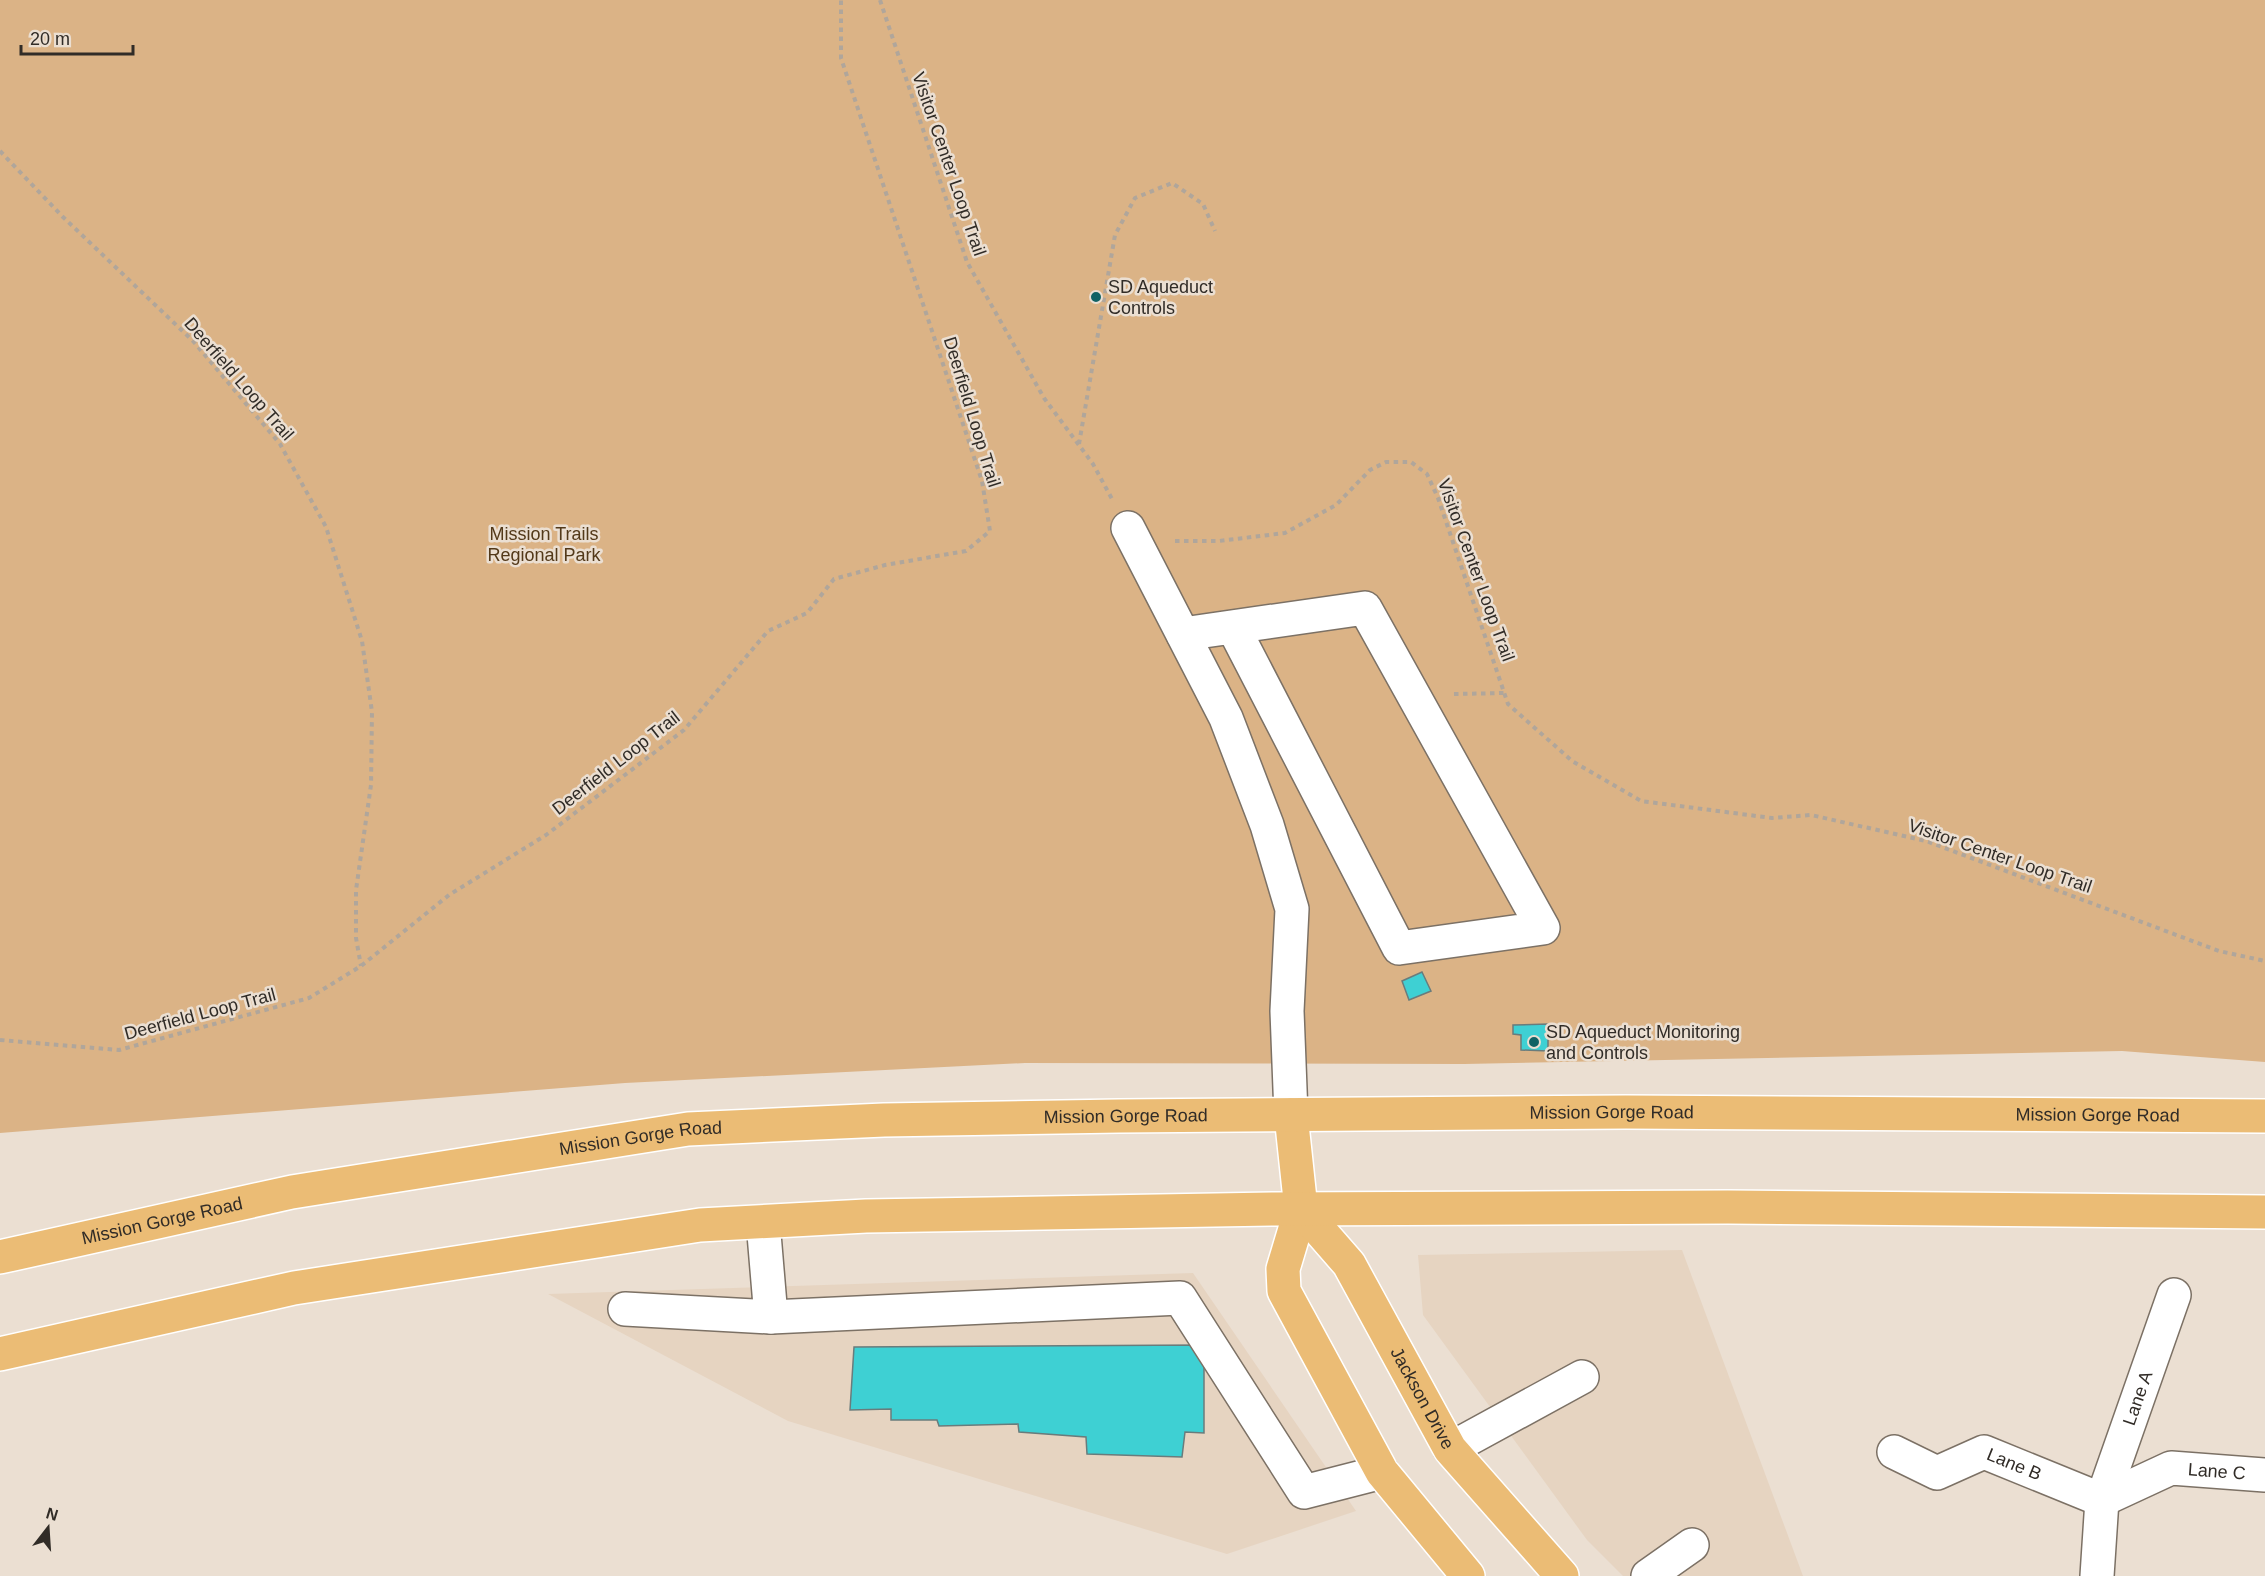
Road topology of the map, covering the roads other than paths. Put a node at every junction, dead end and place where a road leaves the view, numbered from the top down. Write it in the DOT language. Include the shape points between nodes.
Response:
graph roads {
  1 [pos="1128,528"];
  2 [pos="1233,627"];
  3 [pos="1183,634"];
  4 [pos="1291,1115"];
  5 [pos="2265,1116"];
  6 [pos="1302,1209"];
  7 [pos="2265,1212"];
  8 [pos="763,1222"];
  9 [pos="0,1257"];
  10 [pos="2174,1295"];
  11 [pos="625,1309"];
  12 [pos="771,1317"];
  13 [pos="0,1354"];
  14 [pos="1582,1377"];
  15 [pos="1450,1449"];
  16 [pos="1894,1452"];
  17 [pos="1382,1472"];
  18 [pos="2265,1475"];
  19 [pos="2102,1500"];
  20 [pos="1692,1545"];
  21 [pos="1468,1576"];
  22 [pos="1562,1576"];
  23 [pos="1648,1576"];
  24 [pos="2097,1576"];
  1 -- 3 [label="street"];
  2 -- 2 [label="street" via="1399,948 1543,928 1365,608"];
  2 -- 3 [label="street"];
  3 -- 4 [label="street" via="1226,718 1268,825 1292,909 1287,1011"];
  4 -- 5 [label="main road, Mission Gorge Road" via="1626,1112"];
  4 -- 6 [label="main road"];
  4 -- 9 [label="main road, Mission Gorge Road" via="884,1120 688,1129 292,1192"];
  6 -- 7 [label="main road" via="1728,1207"];
  6 -- 8 [label="main road" via="866,1216"];
  6 -- 15 [label="main road, Jackson Drive" via="1349,1264"];
  6 -- 17 [label="main road" via="1282,1269 1284,1292"];
  8 -- 12 [label="street"];
  8 -- 13 [label="main road" via="700,1225 294,1288"];
  10 -- 19 [label="street, Lane A"];
  11 -- 12 [label="street"];
  12 -- 17 [label="street" via="1180,1298 1304,1492"];
  14 -- 15 [label="street"];
  15 -- 22 [label="main road, Jackson Drive"];
  16 -- 19 [label="street, Lane B" via="1937,1473 1984,1452"];
  17 -- 21 [label="main road"];
  18 -- 19 [label="street, Lane C" via="2171,1468"];
  19 -- 24 [label="street, Lane A"];
  20 -- 23 [label="street"];
}
